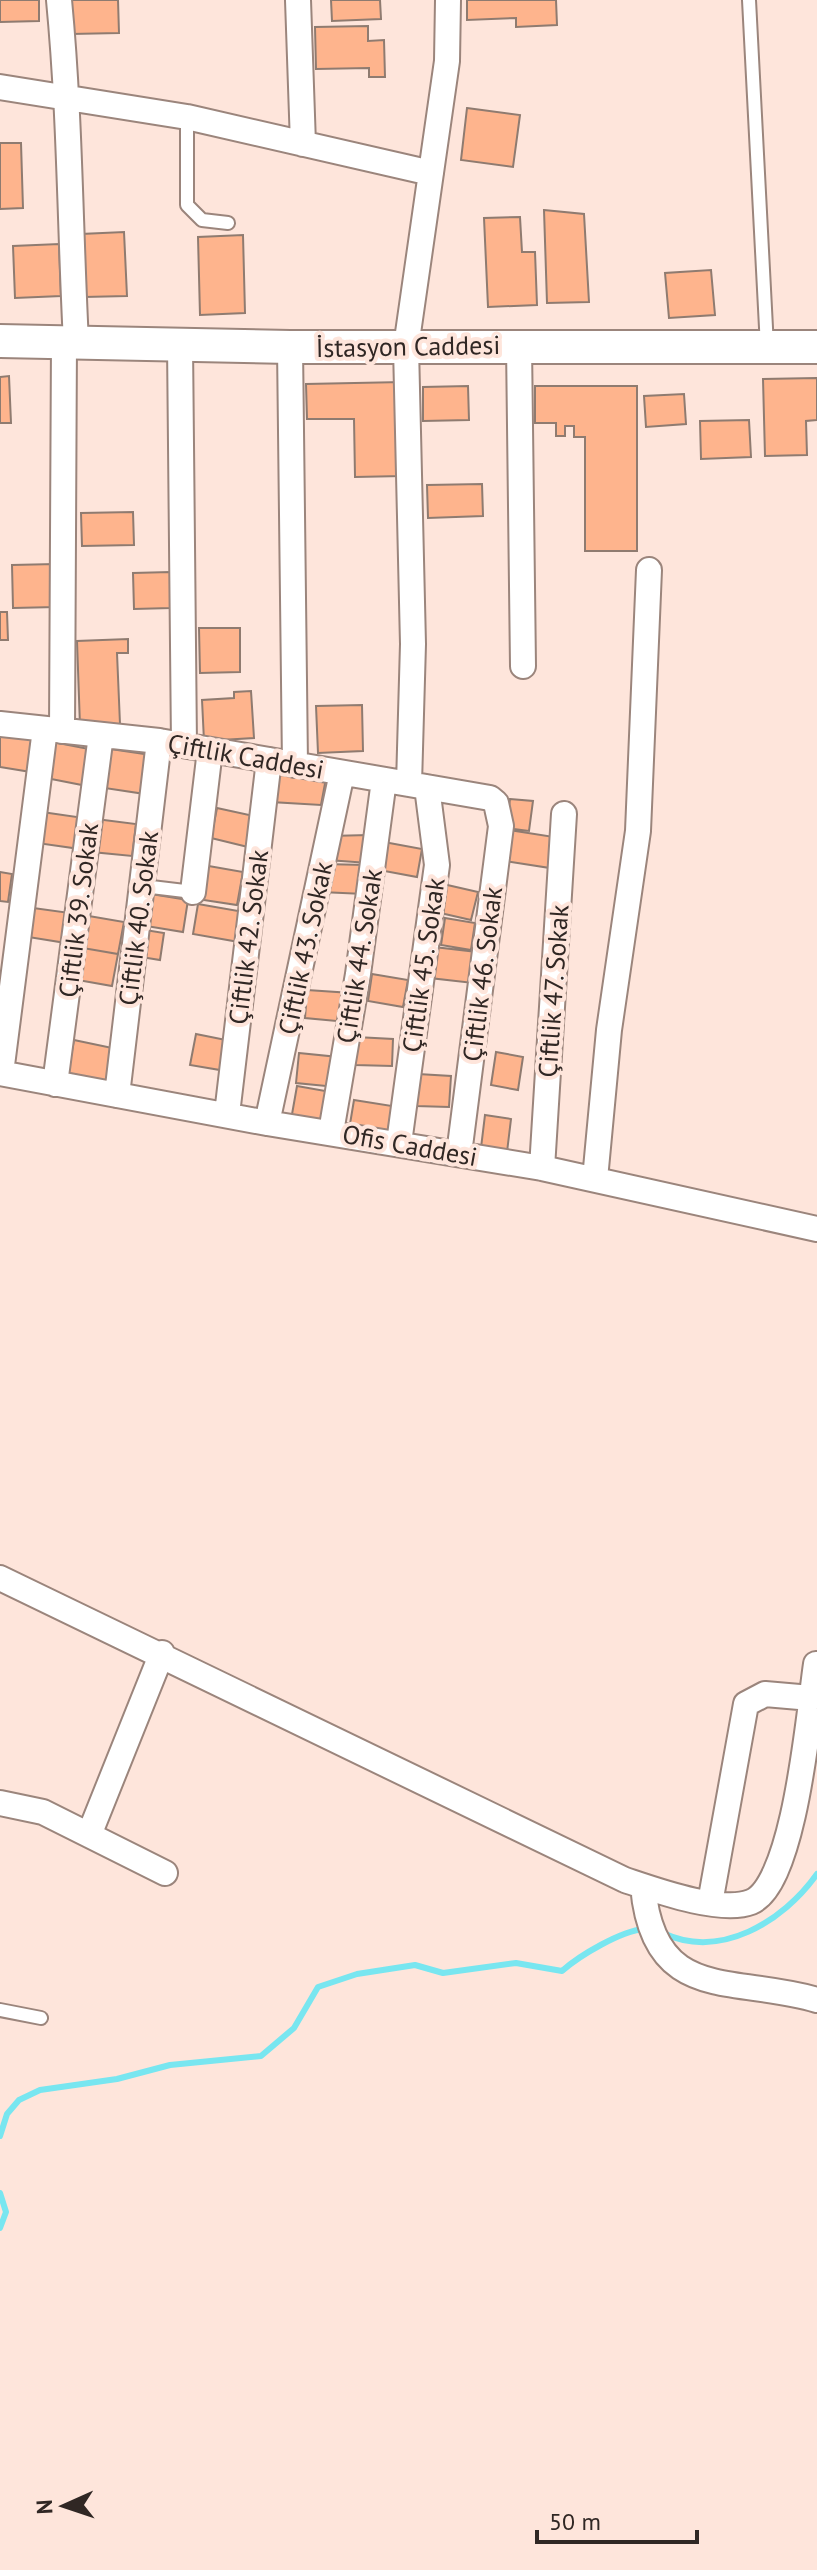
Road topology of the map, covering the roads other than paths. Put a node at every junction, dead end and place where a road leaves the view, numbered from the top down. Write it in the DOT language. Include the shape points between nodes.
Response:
graph roads {
  1 [pos="59,0"];
  2 [pos="298,0"];
  3 [pos="448,0"];
  4 [pos="749,0"];
  5 [pos="0,87"];
  6 [pos="69,99"];
  7 [pos="187,117"];
  8 [pos="303,144"];
  9 [pos="431,173"];
  10 [pos="228,223"];
  11 [pos="0,341"];
  12 [pos="70,341"];
  13 [pos="180,344"];
  14 [pos="519,345"];
  15 [pos="290,347"];
  16 [pos="406,347"];
  17 [pos="767,347"];
  18 [pos="817,347"];
  19 [pos="649,570"];
  20 [pos="523,666"];
  21 [pos="0,724"];
  22 [pos="53,730"];
  23 [pos="101,735"];
  24 [pos="159,741"];
  25 [pos="184,745"];
  26 [pos="210,750"];
  27 [pos="269,760"];
  28 [pos="295,765"];
  29 [pos="342,773"];
  30 [pos="384,780"];
  31 [pos="418,786"];
  32 [pos="490,798"];
  33 [pos="564,814"];
  34 [pos="143,886"];
  35 [pos="193,892"];
  36 [pos="0,1073"];
  37 [pos="55,1084"];
  38 [pos="117,1095"];
  39 [pos="227,1114"];
  40 [pos="267,1123"];
  41 [pos="331,1132"];
  42 [pos="399,1143"];
  43 [pos="459,1154"];
  44 [pos="542,1168"];
  45 [pos="595,1179"];
  46 [pos="817,1229"];
  47 [pos="0,1578"];
  48 [pos="162,1653"];
  49 [pos="816,1664"];
  50 [pos="811,1698"];
  51 [pos="0,1803"];
  52 [pos="89,1835"];
  53 [pos="165,1873"];
  54 [pos="643,1886"];
  55 [pos="710,1903"];
  56 [pos="817,2000"];
  57 [pos="0,2010"];
  58 [pos="41,2018"];
  1 -- 6 [label="street"];
  2 -- 8 [label="street"];
  3 -- 9 [label="street, Çiftlik 45. Sokak" via="447,61"];
  4 -- 17 [label="lane"];
  5 -- 6 [label="street"];
  6 -- 7 [label="street"];
  6 -- 12 [label="street"];
  7 -- 8 [label="street"];
  7 -- 10 [label="lane" via="187,205 202,220"];
  8 -- 9 [label="street"];
  9 -- 16 [label="street, Çiftlik 45. Sokak"];
  11 -- 12 [label="main road, İstasyon Caddesi"];
  12 -- 13 [label="main road, İstasyon Caddesi"];
  12 -- 22 [label="street"];
  13 -- 15 [label="main road, İstasyon Caddesi"];
  13 -- 25 [label="street"];
  14 -- 16 [label="main road, İstasyon Caddesi"];
  14 -- 17 [label="main road, İstasyon Caddesi"];
  14 -- 20 [label="street"];
  15 -- 16 [label="main road, İstasyon Caddesi"];
  15 -- 28 [label="street"];
  16 -- 31 [label="street, Çiftlik 45. Sokak"];
  17 -- 18 [label="main road, İstasyon Caddesi"];
  19 -- 45 [label="street" via="638,831 609,1030"];
  21 -- 22 [label="street, Çiftlik Caddesi"];
  22 -- 23 [label="street, Çiftlik Caddesi"];
  22 -- 36 [label="street"];
  23 -- 24 [label="street, Çiftlik Caddesi"];
  23 -- 37 [label="street, Çiftlik 39. Sokak"];
  24 -- 25 [label="street, Çiftlik Caddesi"];
  24 -- 34 [label="street, Çiftlik 40. Sokak"];
  25 -- 26 [label="street, Çiftlik Caddesi"];
  26 -- 27 [label="street, Çiftlik Caddesi"];
  26 -- 35 [label="street"];
  27 -- 28 [label="street, Çiftlik Caddesi"];
  27 -- 39 [label="street, Çiftlik 42. Sokak"];
  28 -- 29 [label="street, Çiftlik Caddesi"];
  29 -- 30 [label="street, Çiftlik Caddesi"];
  29 -- 40 [label="street, Çiftlik 43. Sokak"];
  30 -- 31 [label="street, Çiftlik Caddesi"];
  30 -- 41 [label="street, Çiftlik 44. Sokak"];
  31 -- 32 [label="street, Çiftlik Caddesi"];
  31 -- 42 [label="street, Çiftlik 45. Sokak" via="437,865"];
  32 -- 43 [label="street, Çiftlik 46. Sokak" via="500,807 501,826"];
  33 -- 44 [label="street, Çiftlik 47. Sokak"];
  34 -- 35 [label="lane"];
  34 -- 38 [label="street, Çiftlik 40. Sokak"];
  36 -- 37 [label="street, Ofis Caddesi"];
  37 -- 38 [label="street, Ofis Caddesi"];
  38 -- 39 [label="street, Ofis Caddesi"];
  39 -- 40 [label="street, Ofis Caddesi"];
  40 -- 41 [label="street, Ofis Caddesi"];
  41 -- 42 [label="street, Ofis Caddesi"];
  42 -- 43 [label="street, Ofis Caddesi"];
  43 -- 44 [label="street, Ofis Caddesi"];
  44 -- 45 [label="street, Ofis Caddesi"];
  45 -- 46 [label="street, Ofis Caddesi"];
  47 -- 48 [label="street"];
  48 -- 52 [label="street"];
  48 -- 54 [label="street"];
  49 -- 50 [label="street"];
  50 -- 55 [label="street" via="789,1840 778,1872 751,1902"];
  50 -- 55 [label="street" via="765,1694 746,1704"];
  51 -- 52 [label="street" via="43,1812"];
  52 -- 53 [label="street"];
  54 -- 55 [label="street"];
  54 -- 56 [label="street" via="654,1927 671,1960 692,1976"];
  57 -- 58 [label="lane"];
}
